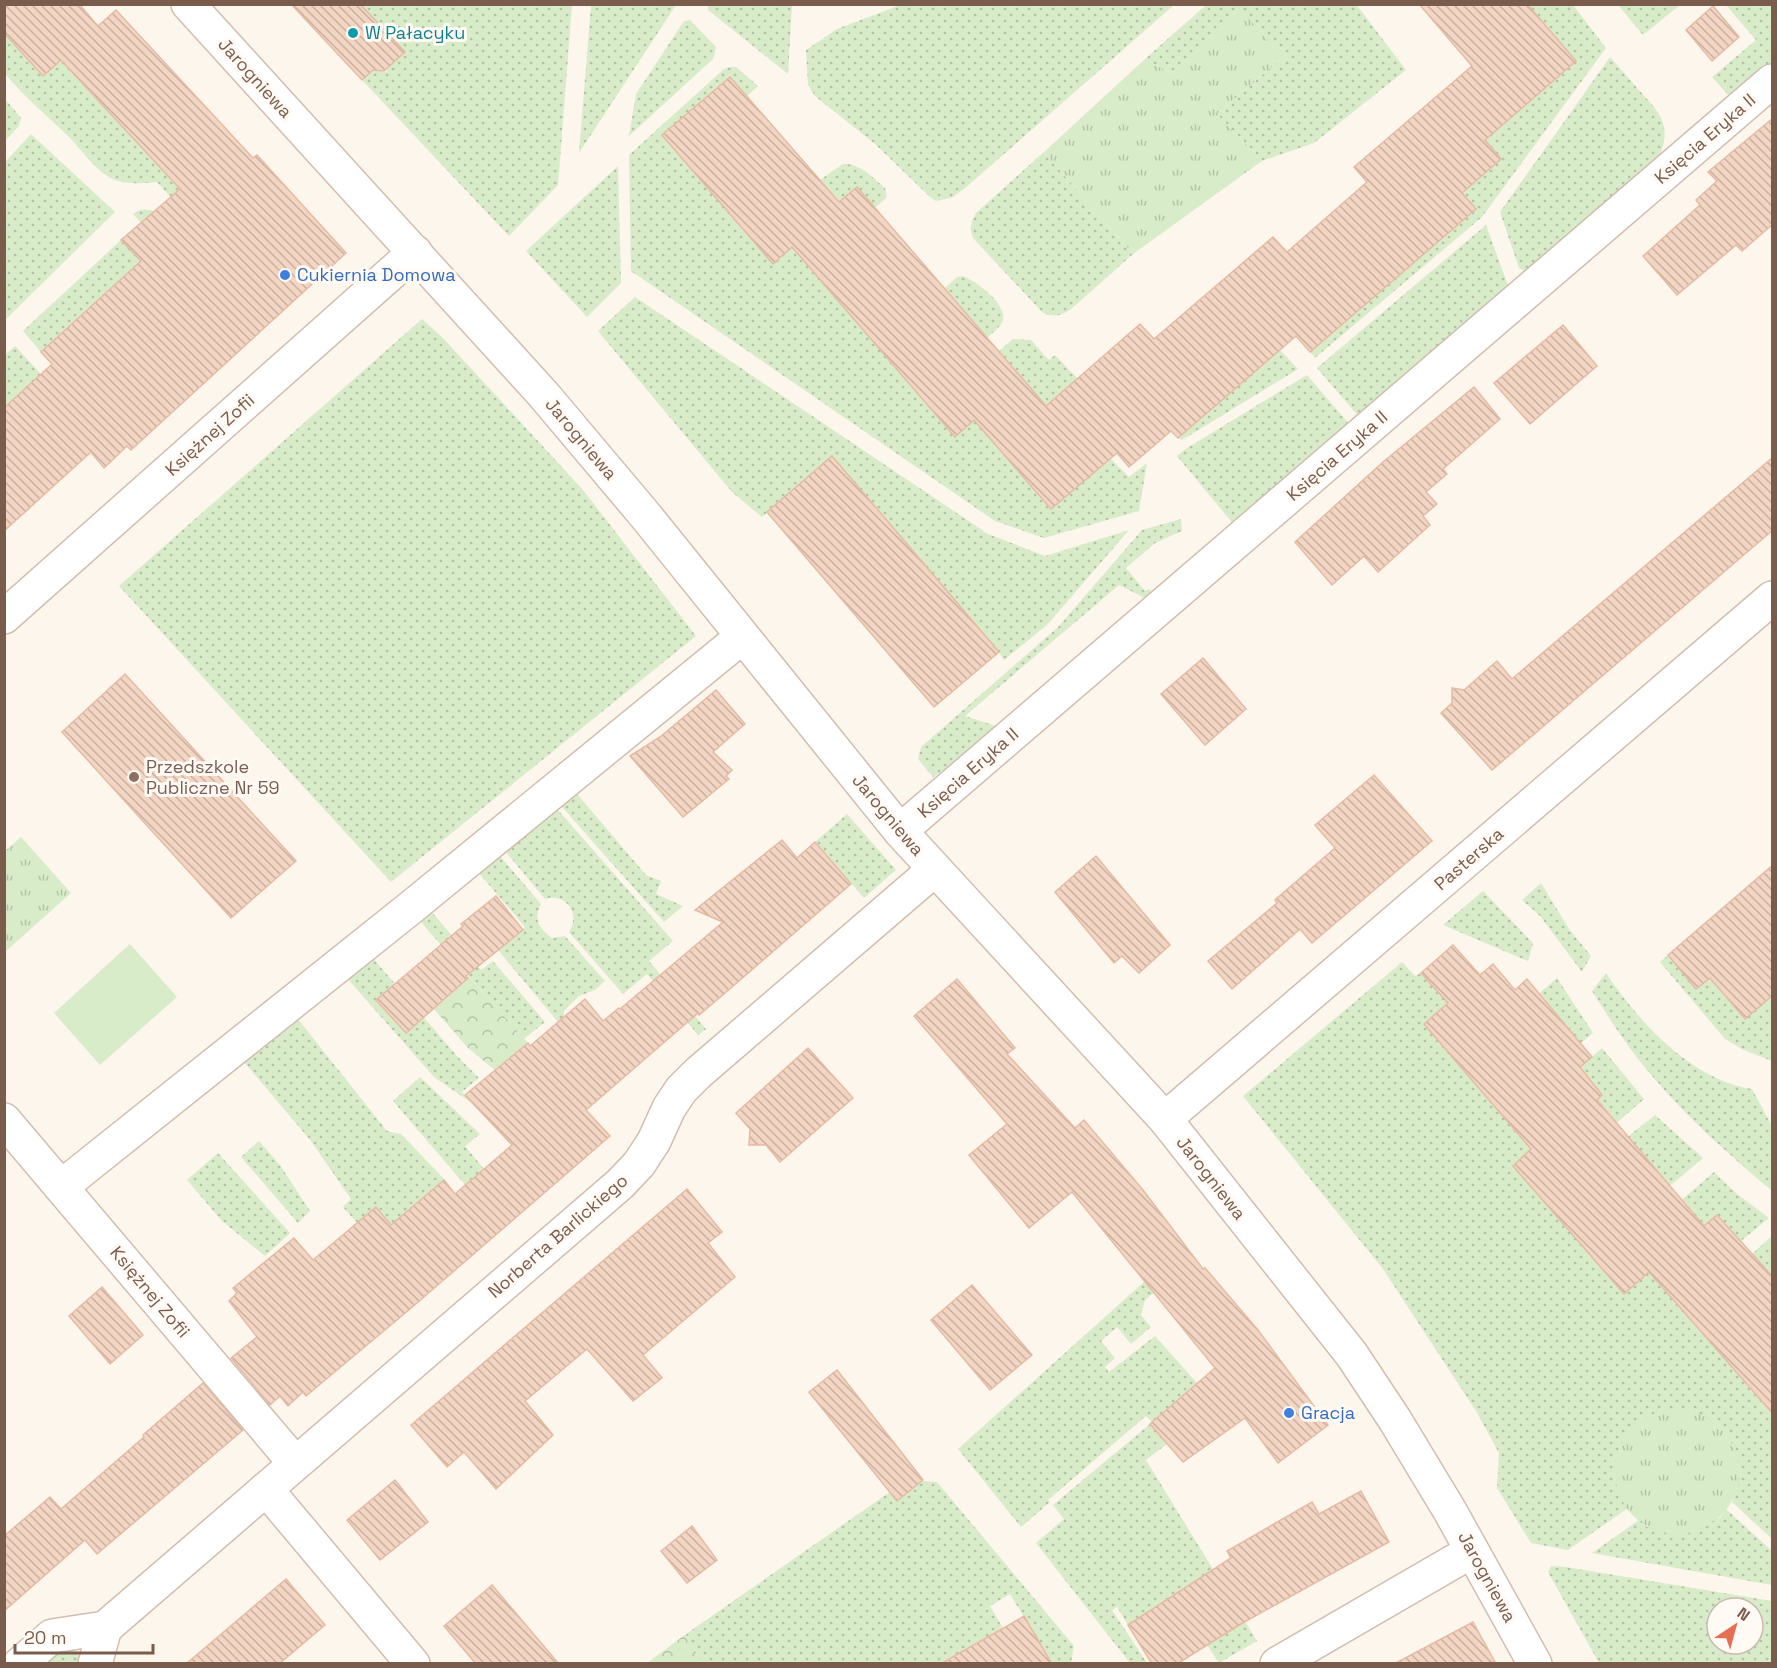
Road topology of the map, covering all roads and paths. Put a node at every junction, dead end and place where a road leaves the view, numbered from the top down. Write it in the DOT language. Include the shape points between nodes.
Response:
graph roads {
  1 [pos="188,4"];
  2 [pos="1773,81"];
  3 [pos="415,252"];
  4 [pos="1773,598"];
  5 [pos="4,617"];
  6 [pos="742,638"];
  7 [pos="900,831"];
  8 [pos="934,870"];
  9 [pos="1165,1119"];
  10 [pos="4,1120"];
  11 [pos="61,1187"];
  12 [pos="296,1463"];
  13 [pos="266,1489"];
  14 [pos="1472,1551"];
  15 [pos="105,1628"];
  16 [pos="21,1664"];
  17 [pos="95,1664"];
  18 [pos="413,1664"];
  19 [pos="1277,1664"];
  20 [pos="1535,1664"];
  1 -- 3 [label="street, Jarogniewa"];
  2 -- 7 [label="street, Księcia Eryka II"];
  3 -- 5 [label="street, Księżnej Zofii"];
  3 -- 6 [label="street, Jarogniewa" via="551,403"];
  4 -- 9 [label="street, Pasterska"];
  6 -- 7 [label="street, Jarogniewa"];
  6 -- 11 [label="street"];
  7 -- 8 [label="street, Jarogniewa"];
  8 -- 9 [label="street, Jarogniewa"];
  8 -- 12 [label="street, Norberta Barlickiego" via="693,1079 669,1108 639,1164 620,1184"];
  9 -- 14 [label="street, Jarogniewa" via="1352,1356 1395,1420"];
  10 -- 11 [label="street, Księżnej Zofii"];
  11 -- 12 [label="street, Księżnej Zofii"];
  12 -- 13 [label="street, Norberta Barlickiego"];
  13 -- 15 [label="street, Norberta Barlickiego"];
  13 -- 18 [label="street"];
  14 -- 19 [label="street"];
  14 -- 20 [label="street, Jarogniewa"];
  15 -- 16 [label="street" via="52,1636"];
  15 -- 17 [label="street"];
}
